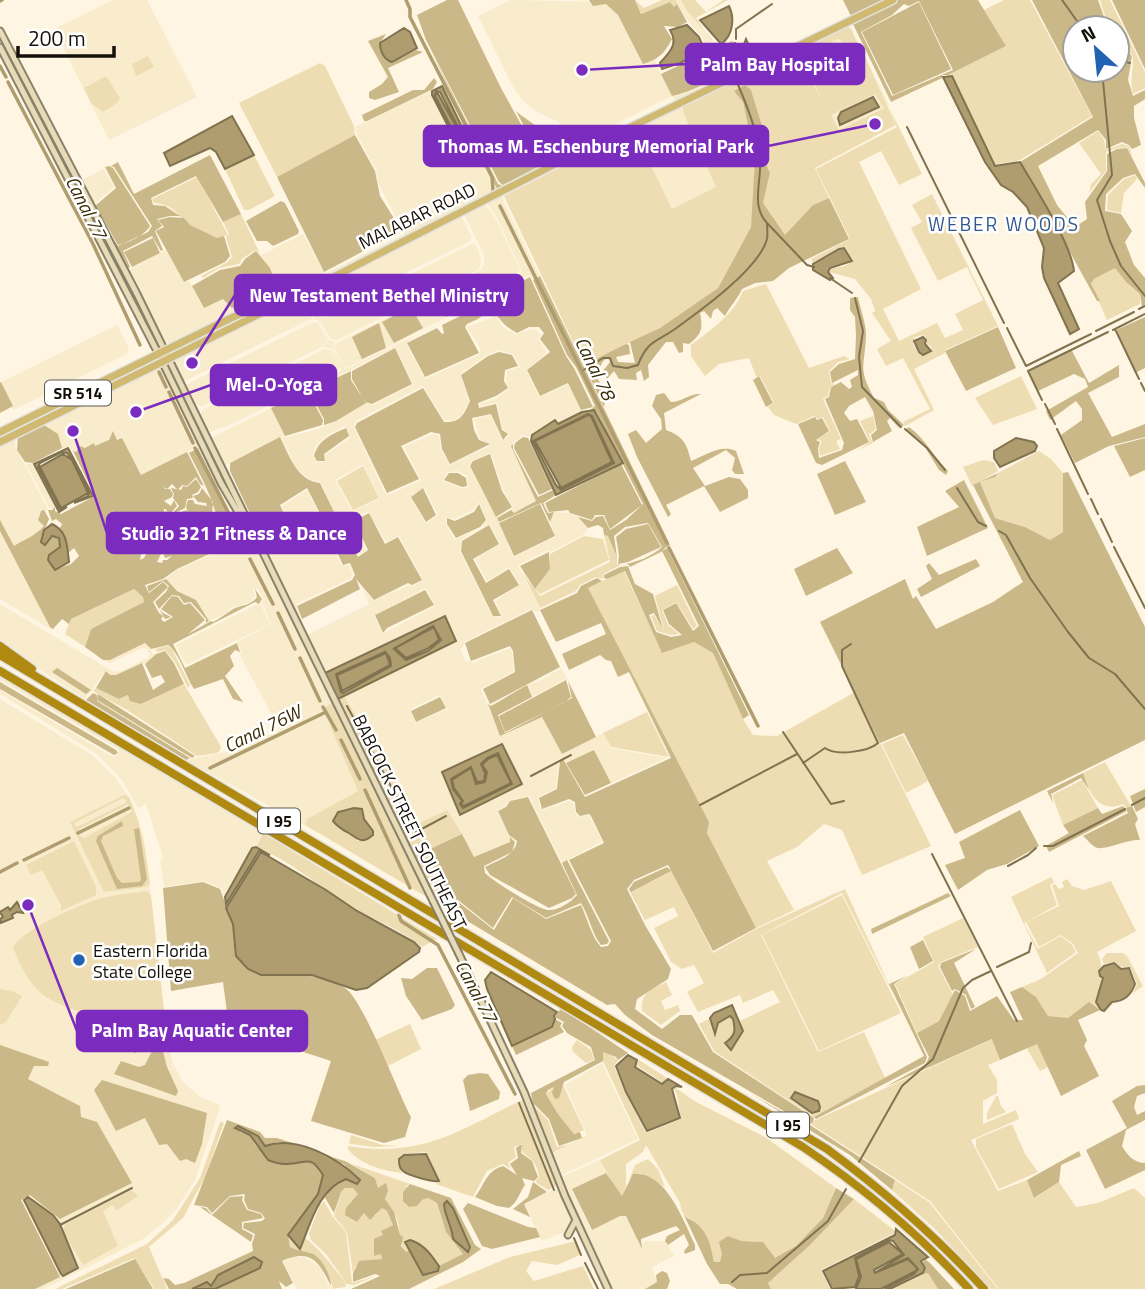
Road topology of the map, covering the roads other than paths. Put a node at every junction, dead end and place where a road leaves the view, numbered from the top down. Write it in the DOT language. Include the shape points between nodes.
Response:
graph roads {
  1 [pos="892,0"];
  2 [pos="0,31"];
  3 [pos="0,47"];
  4 [pos="103,246"];
  5 [pos="113,251"];
  6 [pos="333,276"];
  7 [pos="275,298"];
  8 [pos="254,316"];
  9 [pos="161,352"];
  10 [pos="166,360"];
  11 [pos="69,398"];
  12 [pos="60,412"];
  13 [pos="0,432"];
  14 [pos="0,442"];
  15 [pos="0,646"];
  16 [pos="0,655"];
  17 [pos="0,673"];
  18 [pos="62,692"];
  19 [pos="576,1220"];
  20 [pos="568,1236"];
  21 [pos="608,1289"];
  22 [pos="969,1289"];
  23 [pos="984,1289"];
  1 -- 6 [label="main road, MALABAR ROAD / SR 514"];
  2 -- 5 [label="main road"];
  3 -- 4 [label="main road"];
  4 -- 5 [label="main road"];
  4 -- 9 [label="main road"];
  5 -- 9 [label="main road"];
  6 -- 7 [label="main road, MALABAR ROAD / SR 514"];
  6 -- 8 [label="main road, MALABAR ROAD / SR 514"];
  7 -- 8 [label="main road" via="275,304"];
  7 -- 9 [label="main road, MALABAR ROAD / SR 514"];
  8 -- 10 [label="main road, MALABAR ROAD / SR 514"];
  9 -- 10 [label="main road, BABCOCK STREET SOUTHEAST"];
  9 -- 11 [label="main road, MALABAR ROAD / SR 514"];
  10 -- 12 [label="main road, MALABAR ROAD / SR 514"];
  10 -- 19 [label="main road, BABCOCK STREET SOUTHEAST, bridge" via="221,483 266,561 459,954 524,1092"];
  11 -- 12 [label="main road"];
  11 -- 13 [label="main road, MALABAR ROAD / SR 514"];
  12 -- 14 [label="main road, MALABAR ROAD / SR 514"];
  15 -- 18 [label="highway"];
  16 -- 18 [label="highway, I 95"];
  17 -- 22 [label="highway, I 95" via="803,1147 871,1196"];
  18 -- 23 [label="highway, I 95" via="827,1149 904,1209"];
  19 -- 20 [label="main road"];
  19 -- 21 [label="main road, BABCOCK STREET SOUTHEAST"];
}
